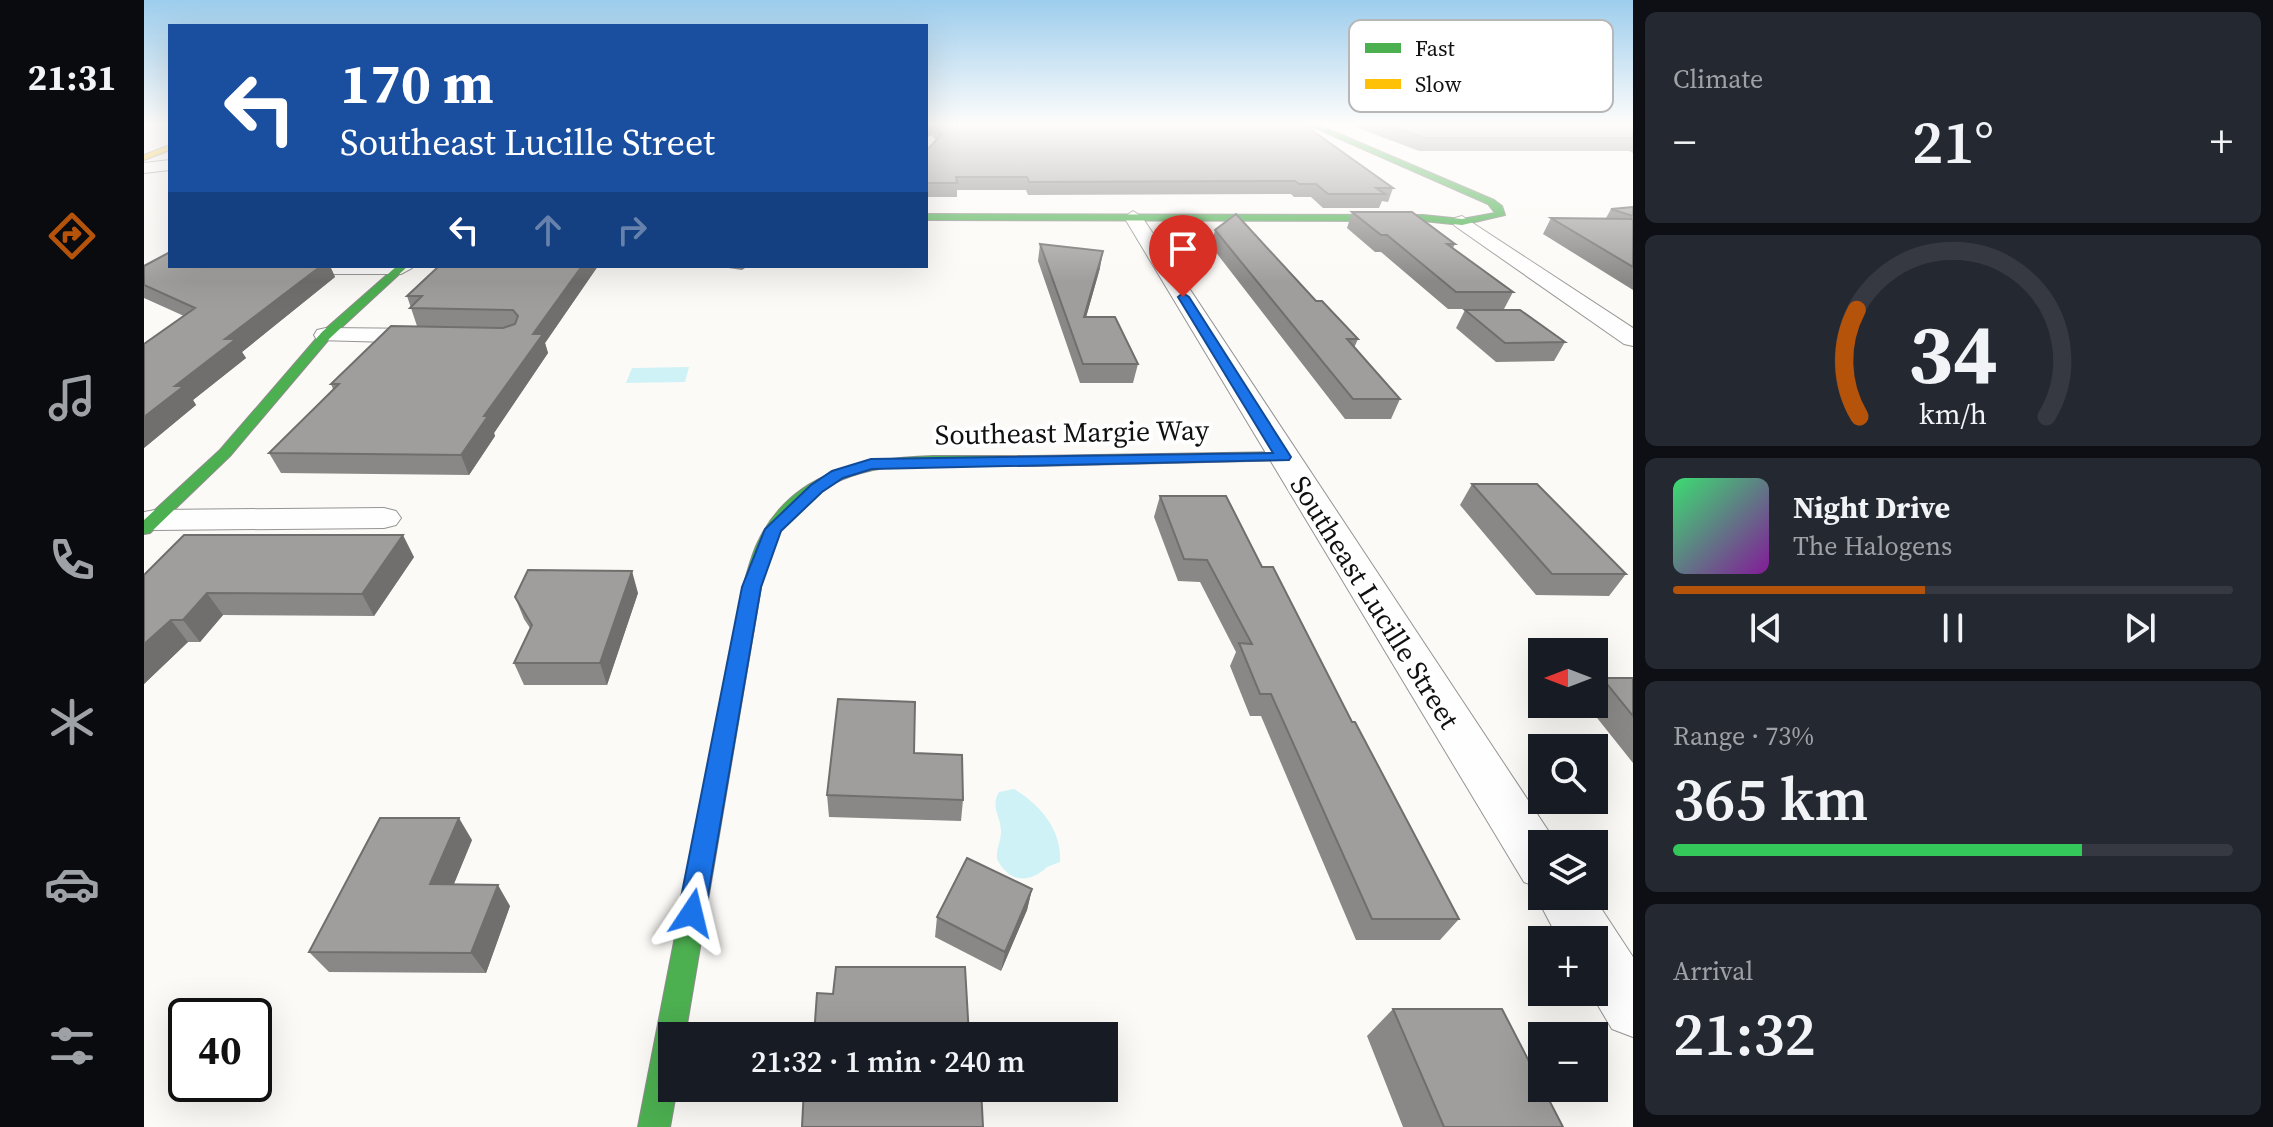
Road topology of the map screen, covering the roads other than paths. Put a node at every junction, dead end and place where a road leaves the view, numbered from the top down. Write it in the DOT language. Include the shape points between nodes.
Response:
graph roads {
  1 [pos="1428,177"];
  2 [pos="928,217"];
  3 [pos="1133,217"];
  4 [pos="1462,222"];
  5 [pos="401,268"];
  6 [pos="326,335"];
  7 [pos="448,336"];
  8 [pos="1633,339"];
  9 [pos="1283,457"];
  10 [pos="384,518"];
  11 [pos="149,524"];
  12 [pos="1528,843"];
  13 [pos="1608,969"];
  14 [pos="1633,1008"];
  15 [pos="654,1127"];
  1 -- 4 [label="street" via="1499,208 1495,218"];
  2 -- 3 [label="street"];
  3 -- 4 [label="street"];
  3 -- 9 [label="street, Southeast Lucille Street"];
  4 -- 8 [label="street"];
  5 -- 6 [label="street"];
  6 -- 7 [label="street"];
  6 -- 11 [label="street" via="255,422"];
  9 -- 12 [label="street, Southeast Lucille Street"];
  9 -- 15 [label="street, Southeast Margie Way" via="871,464 837,474 773,529 752,587"];
  10 -- 11 [label="street"];
  13 -- 14 [label="street"];
}
